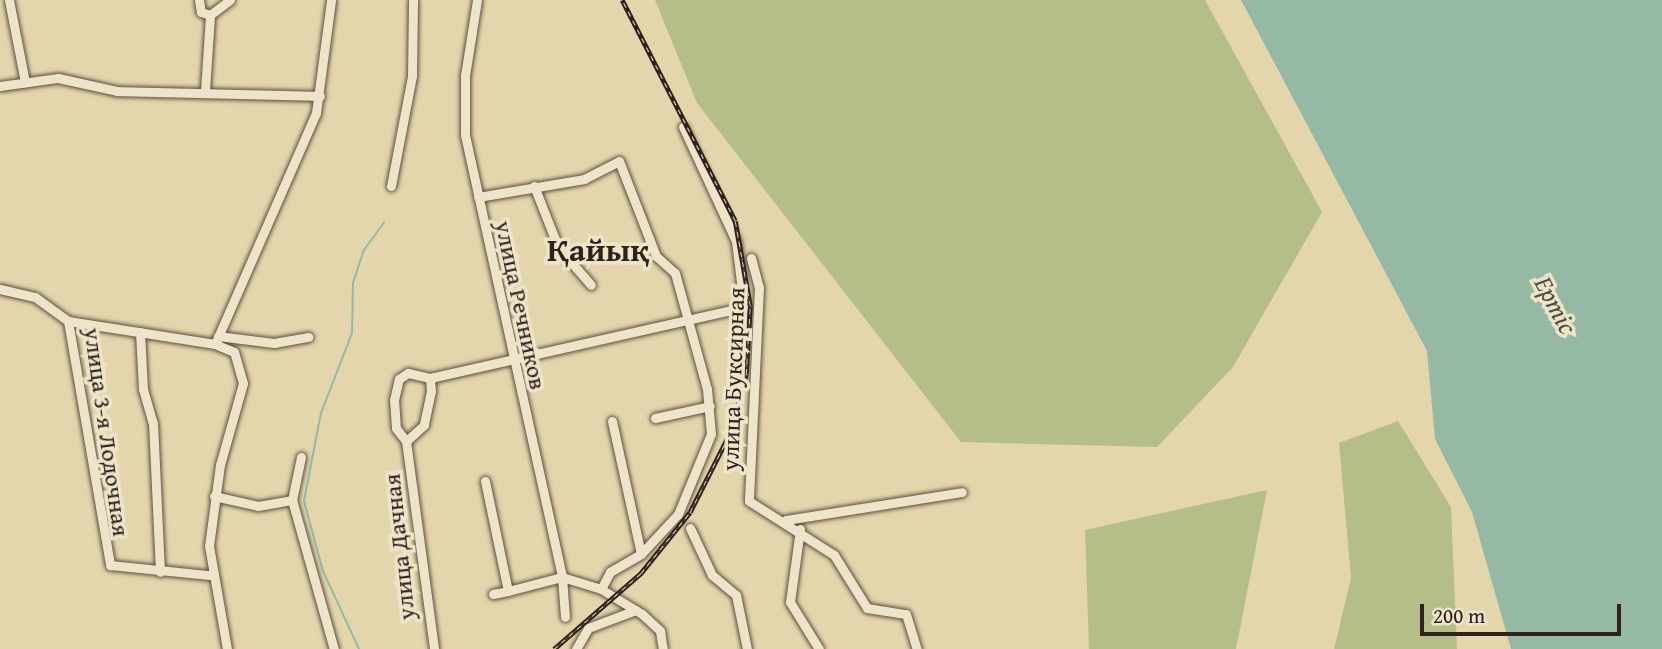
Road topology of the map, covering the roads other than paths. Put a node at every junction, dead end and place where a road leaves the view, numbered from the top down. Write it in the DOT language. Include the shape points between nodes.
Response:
graph roads {
  1 [pos="9,0"];
  2 [pos="199,0"];
  3 [pos="230,0"];
  4 [pos="331,0"];
  5 [pos="413,0"];
  6 [pos="477,0"];
  7 [pos="210,15"];
  8 [pos="24,82"];
  9 [pos="0,86"];
  10 [pos="205,91"];
  11 [pos="320,96"];
  12 [pos="683,127"];
  13 [pos="391,186"];
  14 [pos="534,186"];
  15 [pos="478,197"];
  16 [pos="751,258"];
  17 [pos="591,285"];
  18 [pos="0,289"];
  19 [pos="68,321"];
  20 [pos="689,322"];
  21 [pos="140,332"];
  22 [pos="308,337"];
  23 [pos="217,340"];
  24 [pos="513,359"];
  25 [pos="430,378"];
  26 [pos="710,406"];
  27 [pos="655,418"];
  28 [pos="612,421"];
  29 [pos="406,441"];
  30 [pos="301,457"];
  31 [pos="485,481"];
  32 [pos="962,492"];
  33 [pos="214,496"];
  34 [pos="292,500"];
  35 [pos="786,520"];
  36 [pos="690,528"];
  37 [pos="800,529"];
  38 [pos="640,554"];
  39 [pos="160,572"];
  40 [pos="209,575"];
  41 [pos="562,577"];
  42 [pos="601,589"];
  43 [pos="508,591"];
  44 [pos="493,594"];
  45 [pos="636,610"];
  46 [pos="565,617"];
  47 [pos="228,649"];
  48 [pos="334,649"];
  49 [pos="433,649"];
  50 [pos="576,649"];
  51 [pos="663,649"];
  52 [pos="747,649"];
  53 [pos="819,649"];
  54 [pos="917,649"];
  1 -- 8 [label="street"];
  2 -- 7 [label="street" via="201,12"];
  3 -- 7 [label="street"];
  4 -- 11 [label="street"];
  5 -- 13 [label="street" via="412,76"];
  6 -- 15 [label="street, улица Речников" via="463,115"];
  7 -- 10 [label="street"];
  8 -- 9 [label="street"];
  8 -- 10 [label="street" via="75,79 117,92"];
  10 -- 11 [label="street"];
  11 -- 23 [label="street"];
  12 -- 20 [label="street" via="736,241 744,307"];
  14 -- 15 [label="street"];
  14 -- 17 [label="street" via="558,247"];
  14 -- 20 [label="street" via="584,179 619,161 656,256 675,273"];
  15 -- 24 [label="street, улица Речников"];
  16 -- 35 [label="street, улица Буксирная" via="759,287 749,502"];
  18 -- 19 [label="street" via="34,297"];
  19 -- 21 [label="street, улица 3-я Лодочная"];
  19 -- 39 [label="street, улица 3-я Лодочная" via="106,557 118,571"];
  20 -- 24 [label="street"];
  20 -- 26 [label="street"];
  21 -- 23 [label="street, улица 3-я Лодочная"];
  21 -- 39 [label="street, улица 3-я Лодочная" via="153,423"];
  22 -- 23 [label="street, улица 3-я Лодочная" via="274,343"];
  23 -- 33 [label="street" via="234,352 243,383"];
  24 -- 25 [label="street"];
  24 -- 41 [label="street, улица Речников"];
  25 -- 29 [label="street" via="429,411"];
  25 -- 29 [label="street, улица Дачная" via="408,373 396,387 394,421"];
  26 -- 27 [label="street"];
  26 -- 38 [label="street" via="711,434 687,498"];
  28 -- 38 [label="street"];
  29 -- 49 [label="street, улица Дачная"];
  30 -- 34 [label="street"];
  31 -- 43 [label="street"];
  32 -- 35 [label="street"];
  33 -- 34 [label="street" via="258,506"];
  33 -- 40 [label="street"];
  34 -- 48 [label="street"];
  35 -- 37 [label="street"];
  36 -- 52 [label="street" via="712,575 736,595"];
  37 -- 53 [label="street" via="790,602"];
  37 -- 54 [label="street" via="834,555 867,608 906,614"];
  38 -- 42 [label="street" via="610,572"];
  39 -- 40 [label="street, улица 3-я Лодочная"];
  40 -- 47 [label="street"];
  41 -- 42 [label="street"];
  41 -- 43 [label="street"];
  41 -- 46 [label="street, улица Речников"];
  42 -- 45 [label="street"];
  43 -- 44 [label="street"];
  45 -- 50 [label="street" via="588,628"];
  45 -- 51 [label="street" via="655,623"];
}
